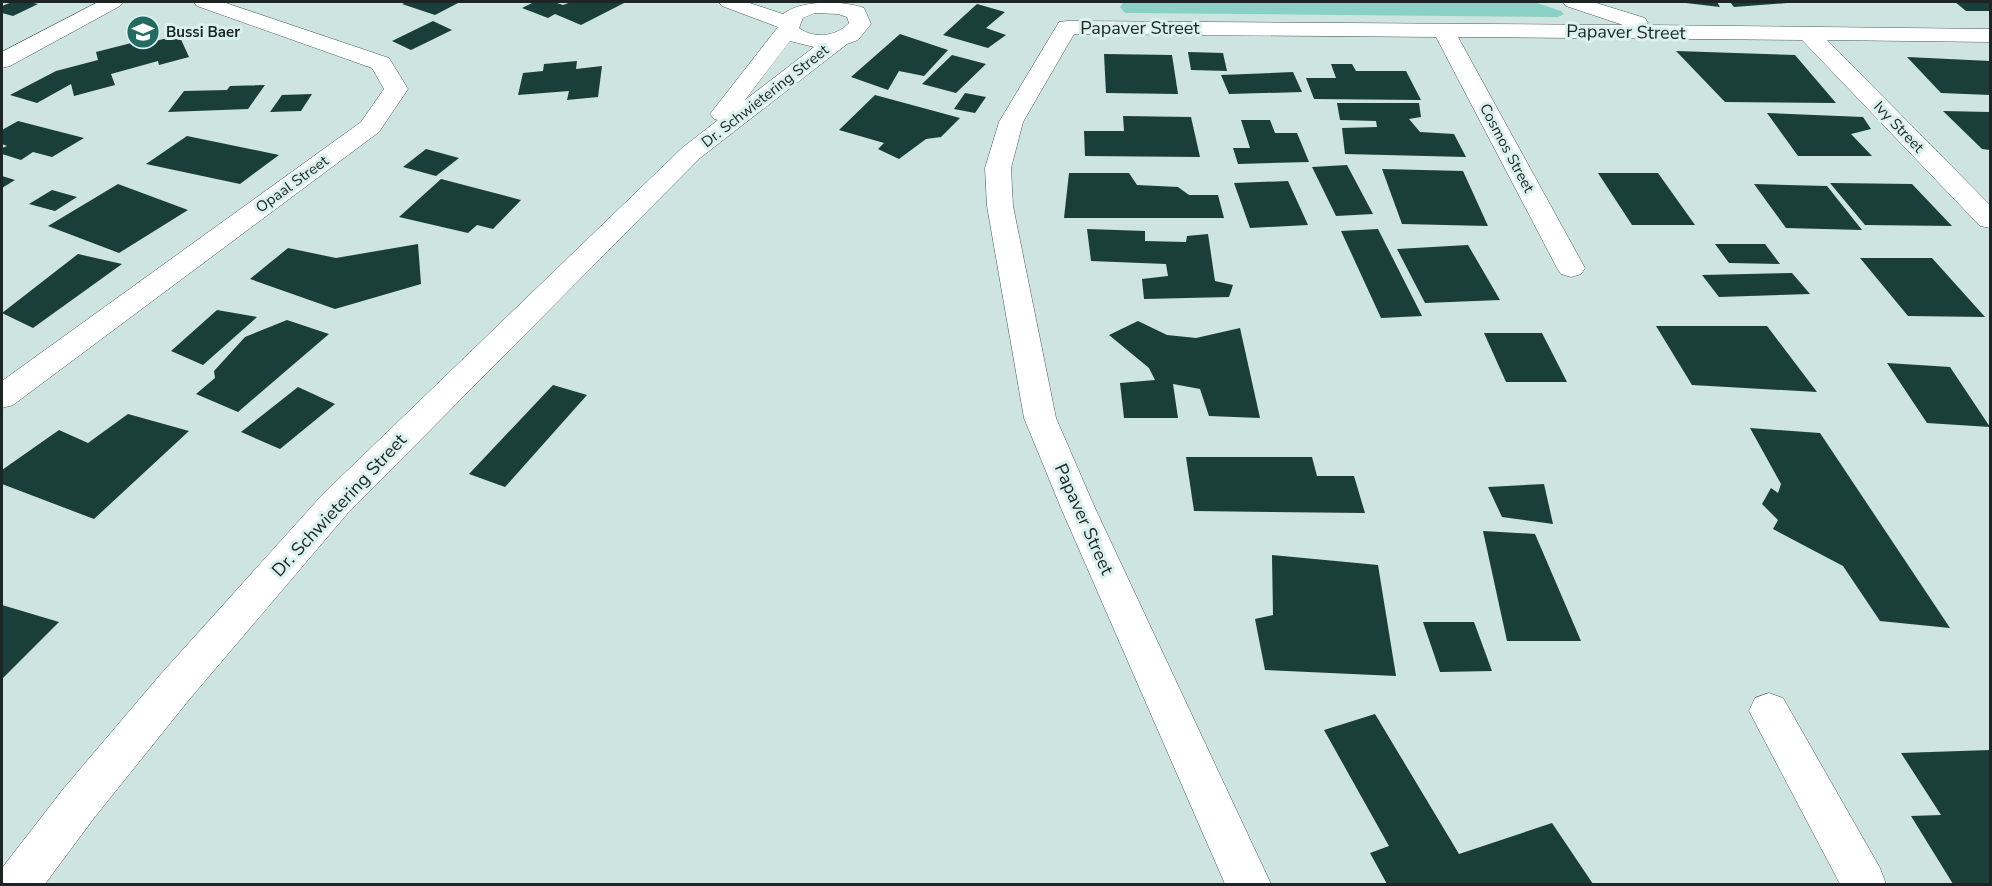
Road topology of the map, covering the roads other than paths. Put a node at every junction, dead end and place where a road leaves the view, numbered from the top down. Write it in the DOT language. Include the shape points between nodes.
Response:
graph roads {
  1 [pos="113,2"];
  2 [pos="204,2"];
  3 [pos="729,2"];
  4 [pos="1573,2"];
  5 [pos="815,3"];
  6 [pos="866,10"];
  7 [pos="788,26"];
  8 [pos="1443,29"];
  9 [pos="1666,32"];
  10 [pos="1808,33"];
  11 [pos="1990,35"];
  12 [pos="839,39"];
  13 [pos="2,61"];
  14 [pos="691,153"];
  15 [pos="1990,220"];
  16 [pos="1571,268"];
  17 [pos="2,397"];
  18 [pos="1769,711"];
  19 [pos="18,885"];
  20 [pos="1248,885"];
  21 [pos="1864,885"];
  1 -- 13 [label="street"];
  2 -- 17 [label="street, Opaal Street" via="381,63 396,89 370,127"];
  3 -- 7 [label="street"];
  4 -- 9 [label="street"];
  5 -- 6 [label="street" via="856,14"];
  5 -- 7 [label="street" via="798,12"];
  6 -- 12 [label="street, Dr. Schwietering Street" via="857,29"];
  7 -- 12 [label="street" via="801,39"];
  7 -- 14 [label="street, Dr. Schwietering Street"];
  8 -- 9 [label="street, Papaver Street"];
  8 -- 16 [label="street, Cosmos Street"];
  8 -- 20 [label="street, Papaver Street" via="1075,19 1011,122 998,168 1000,206 1040,418"];
  9 -- 10 [label="street, Papaver Street"];
  10 -- 11 [label="street, Papaver Street"];
  10 -- 15 [label="street, Ivy Street"];
  12 -- 14 [label="street, Dr. Schwietering Street"];
  14 -- 19 [label="street, Dr. Schwietering Street" via="335,504 174,688 79,803"];
  18 -- 21 [label="street"];
}
